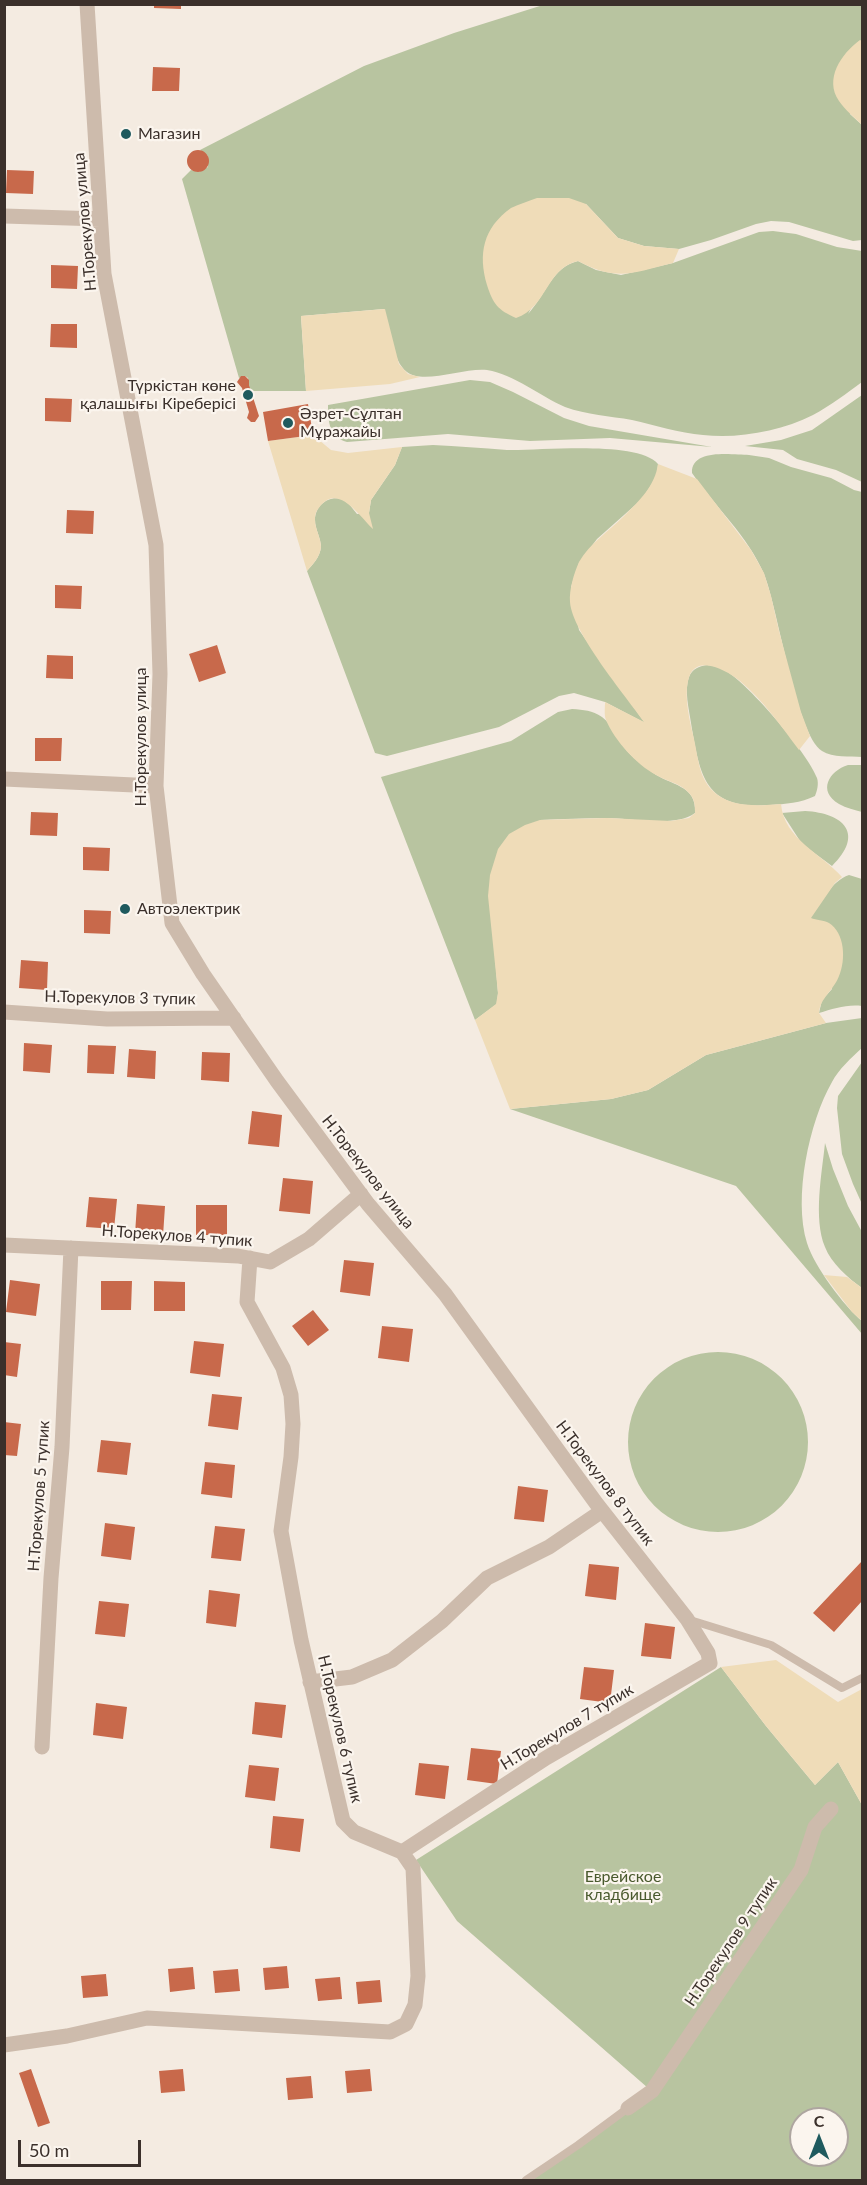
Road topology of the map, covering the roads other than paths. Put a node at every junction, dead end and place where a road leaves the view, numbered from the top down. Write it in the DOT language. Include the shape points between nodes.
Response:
graph roads {
  1 [pos="87,4"];
  2 [pos="4,216"];
  3 [pos="100,219"];
  4 [pos="4,779"];
  5 [pos="156,786"];
  6 [pos="4,1012"];
  7 [pos="234,1018"];
  8 [pos="361,1194"];
  9 [pos="4,1245"];
  10 [pos="71,1248"];
  11 [pos="250,1258"];
  12 [pos="498,1368"];
  13 [pos="602,1511"];
  14 [pos="687,1619"];
  15 [pos="862,1678"];
  16 [pos="310,1682"];
  17 [pos="42,1747"];
  18 [pos="831,1809"];
  19 [pos="402,1852"];
  20 [pos="4,2045"];
  21 [pos="628,2108"];
  22 [pos="526,2181"];
  1 -- 3 [label="street, Н.Торекулов улица"];
  2 -- 3 [label="street"];
  3 -- 5 [label="street, Н.Торекулов улица" via="104,274 156,545"];
  4 -- 5 [label="street"];
  5 -- 7 [label="street, Н.Торекулов улица" via="172,923"];
  6 -- 7 [label="street, Н.Торекулов 3 тупик" via="107,1019"];
  7 -- 8 [label="street, Н.Торекулов улица"];
  8 -- 11 [label="street, Н.Торекулов 4 тупик" via="309,1239 270,1262"];
  8 -- 12 [label="street, Н.Торекулов улица" via="445,1294"];
  9 -- 10 [label="street, Н.Торекулов 4 тупик"];
  10 -- 11 [label="street, Н.Торекулов 4 тупик"];
  10 -- 17 [label="street, Н.Торекулов 5 тупик"];
  11 -- 16 [label="street, Н.Торекулов 6 тупик" via="247,1302 283,1368 291,1395 291,1457 281,1531"];
  12 -- 13 [label="street, Н.Торекулов 8 тупик"];
  13 -- 14 [label="street, Н.Торекулов 8 тупик"];
  13 -- 16 [label="street" via="549,1547 487,1578 392,1660 352,1677"];
  14 -- 15 [label="lane" via="771,1645 842,1688"];
  14 -- 19 [label="street, Н.Торекулов 7 тупик" via="710,1663 546,1758"];
  16 -- 19 [label="street, Н.Торекулов 6 тупик" via="343,1821 354,1832"];
  18 -- 21 [label="street, Н.Торекулов 9 тупик" via="815,1827 801,1870 652,2091"];
  19 -- 20 [label="street" via="413,1868 418,1946 415,2005 406,2024 390,2032 147,2018"];
  21 -- 22 [label="lane"];
}
